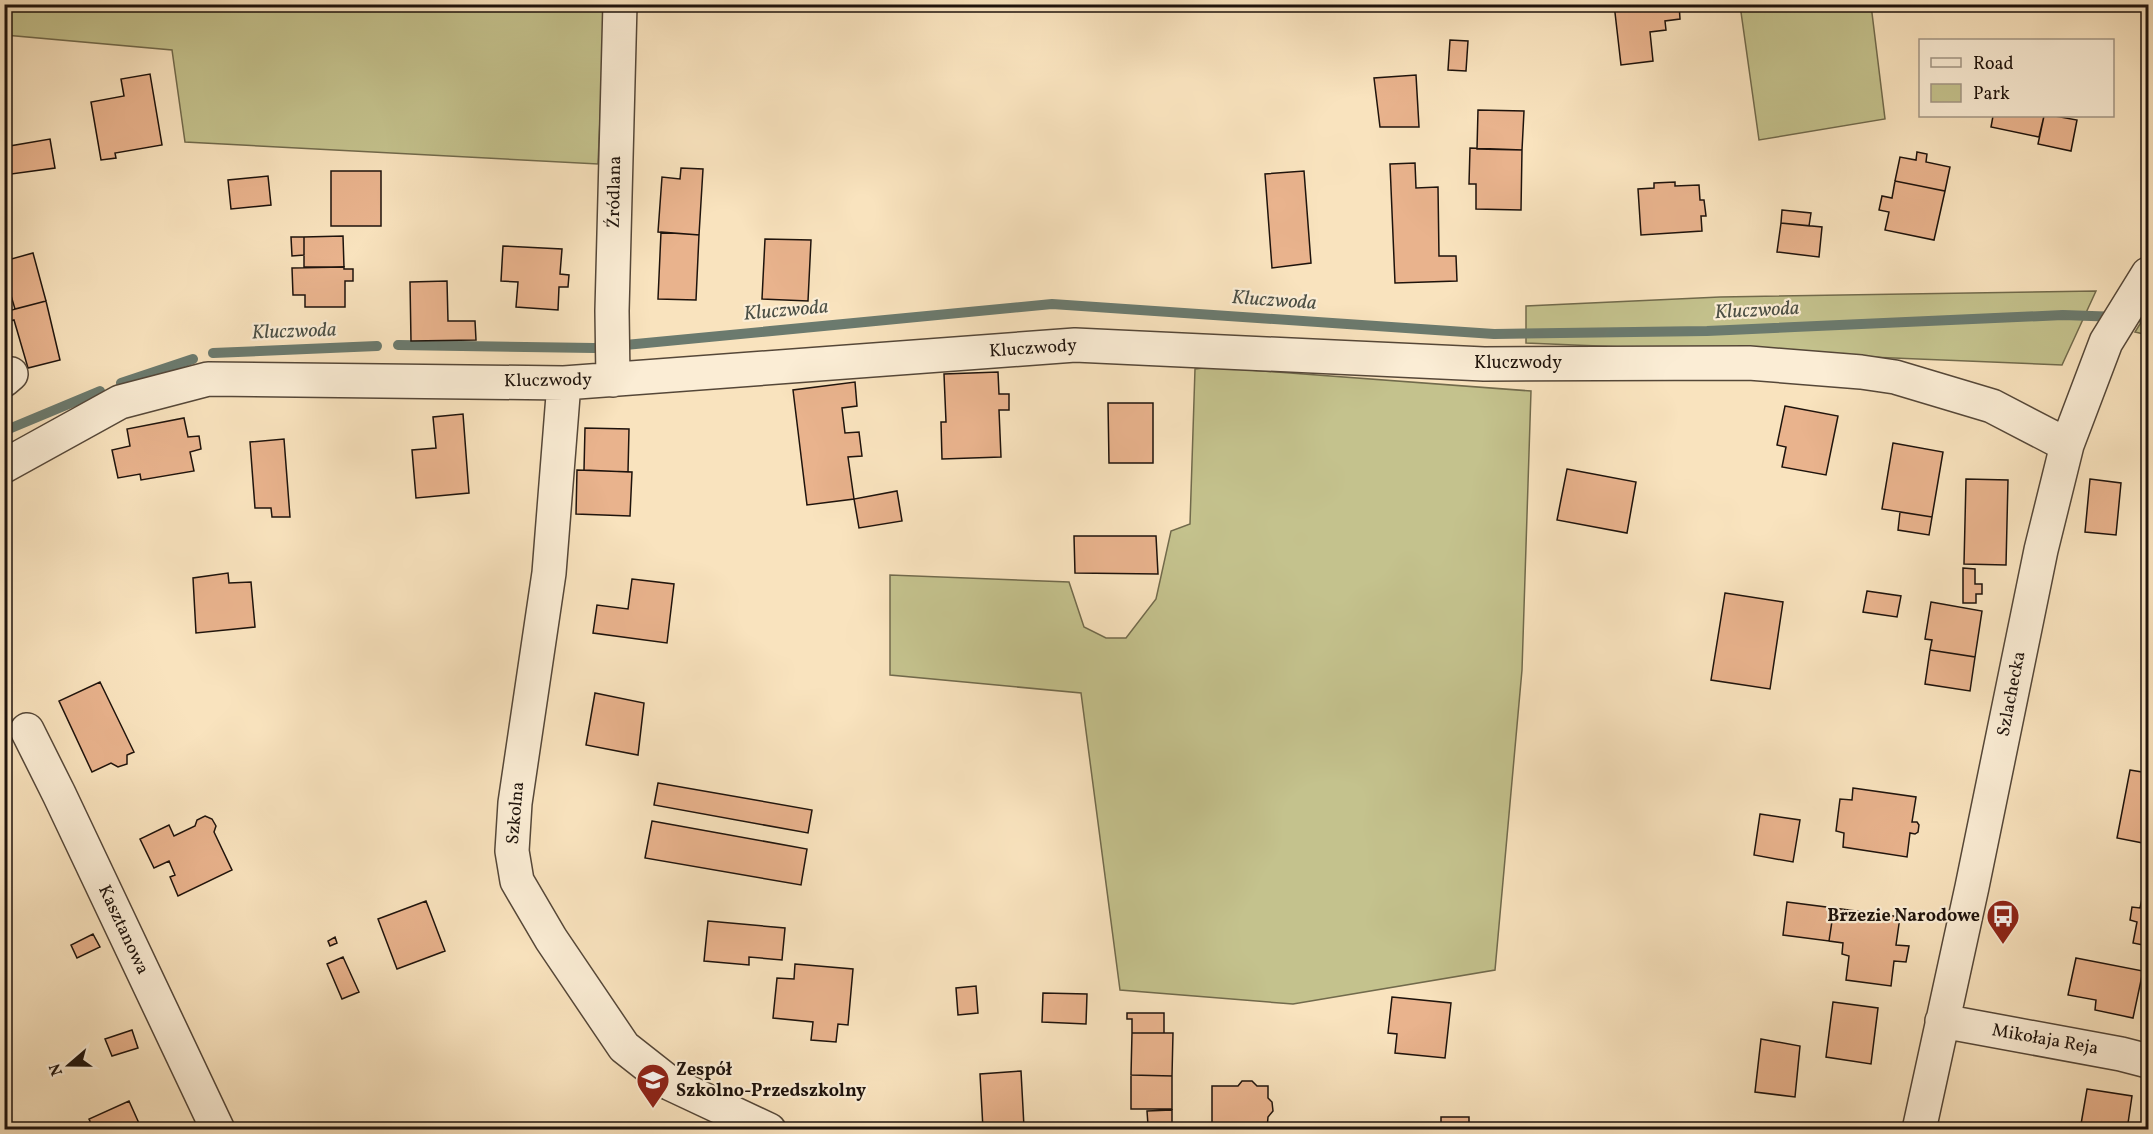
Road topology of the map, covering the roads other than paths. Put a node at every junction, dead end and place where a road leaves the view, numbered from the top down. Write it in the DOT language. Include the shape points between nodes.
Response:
graph roads {
  1 [pos="620,4"];
  2 [pos="2147,275"];
  3 [pos="613,374"];
  4 [pos="564,382"];
  5 [pos="2067,445"];
  6 [pos="4,466"];
  7 [pos="27,730"];
  8 [pos="1942,1021"];
  9 [pos="2148,1061"];
  10 [pos="218,1130"];
  11 [pos="769,1130"];
  12 [pos="1919,1130"];
  1 -- 3 [label="street, Źródlana"];
  2 -- 5 [label="street, Szlachecka" via="2106,342"];
  3 -- 4 [label="street, Kluczwody"];
  3 -- 5 [label="street, Kluczwody" via="1075,345 1484,364 1749,363 1895,377 1992,406"];
  4 -- 6 [label="street, Kluczwody" via="208,379 120,402"];
  4 -- 11 [label="street, Szkolna" via="549,573 514,803 512,851 517,881 550,939 624,1047 671,1084"];
  5 -- 8 [label="street, Szlachecka" via="2041,550"];
  7 -- 10 [label="street, Kasztanowa"];
  8 -- 9 [label="street, Mikołaja Reja"];
  8 -- 12 [label="street, Szlachecka"];
}
